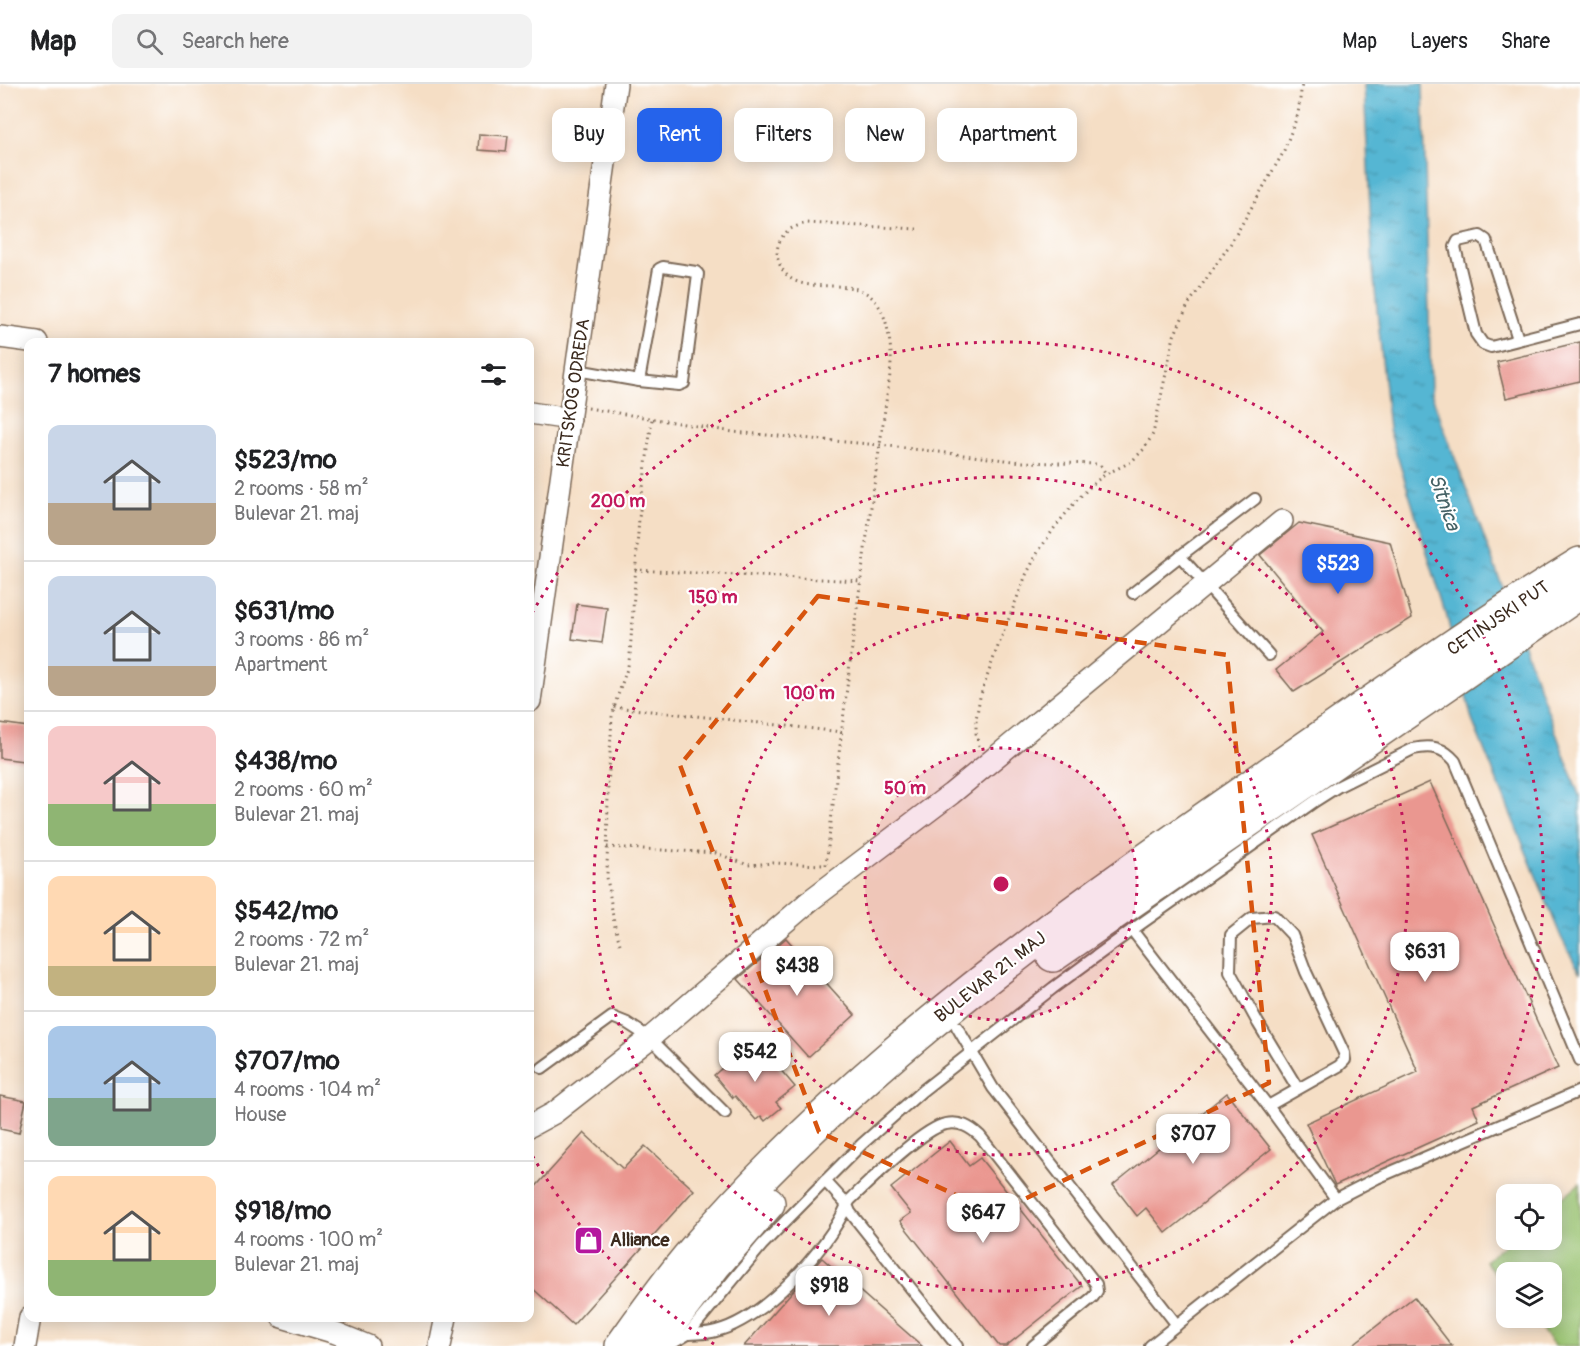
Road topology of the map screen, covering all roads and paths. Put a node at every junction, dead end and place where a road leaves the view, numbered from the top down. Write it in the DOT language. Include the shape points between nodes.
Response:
graph roads {
  1 [pos="616,84"];
  2 [pos="1302,84"];
  3 [pos="917,229"];
  4 [pos="1580,324"];
  5 [pos="0,337"];
  6 [pos="1518,339"];
  7 [pos="24,340"];
  8 [pos="577,370"];
  9 [pos="639,381"];
  10 [pos="571,412"];
  11 [pos="534,413"];
  12 [pos="652,419"];
  13 [pos="880,445"];
  14 [pos="1106,474"];
  15 [pos="1255,499"];
  16 [pos="1282,521"];
  17 [pos="1180,556"];
  18 [pos="1580,564"];
  19 [pos="635,570"];
  20 [pos="861,581"];
  21 [pos="1204,585"];
  22 [pos="1580,592"];
  23 [pos="1133,593"];
  24 [pos="1536,607"];
  25 [pos="1269,655"];
  26 [pos="534,673"];
  27 [pos="1423,683"];
  28 [pos="614,707"];
  29 [pos="842,732"];
  30 [pos="991,761"];
  31 [pos="1331,777"];
  32 [pos="607,847"];
  33 [pos="830,874"];
  34 [pos="1132,930"];
  35 [pos="620,944"];
  36 [pos="650,1038"];
  37 [pos="965,1039"];
  38 [pos="1580,1060"];
  39 [pos="542,1068"];
  40 [pos="1298,1089"];
  41 [pos="1580,1091"];
  42 [pos="1268,1106"];
  43 [pos="725,1113"];
  44 [pos="534,1124"];
  45 [pos="825,1181"];
  46 [pos="1336,1199"];
  47 [pos="847,1205"];
  48 [pos="29,1322"];
  49 [pos="299,1322"];
  50 [pos="445,1322"];
  51 [pos="1177,1325"];
  52 [pos="688,1334"];
  53 [pos="669,1345"];
  54 [pos="25,1346"];
  55 [pos="368,1346"];
  56 [pos="440,1346"];
  57 [pos="622,1346"];
  58 [pos="957,1346"];
  59 [pos="1033,1346"];
  60 [pos="1150,1346"];
  1 -- 8 [label="street, KRITSKOG ODREDA"];
  2 -- 14 [label="path" via="1298,114 1283,153 1231,243 1188,305 1174,336 1153,434 1131,462"];
  3 -- 13 [label="path" via="807,223 792,227 777,248 777,260 794,281 851,286 869,295 882,309 891,356"];
  4 -- 6 [label="lane"];
  5 -- 7 [label="street"];
  6 -- 6 [label="lane" via="1491,347 1482,344 1476,334 1455,247 1458,241 1480,236 1486,240"];
  8 -- 9 [label="lane"];
  8 -- 10 [label="street, KRITSKOG ODREDA"];
  9 -- 9 [label="lane" via="684,383 696,272 659,269"];
  10 -- 11 [label="street"];
  10 -- 12 [label="path"];
  10 -- 26 [label="street, KRITSKOG ODREDA"];
  12 -- 13 [label="path" via="733,432"];
  12 -- 19 [label="path"];
  13 -- 14 [label="path" via="1022,462 1097,464"];
  13 -- 20 [label="path"];
  14 -- 30 [label="path" via="1086,490 1054,527 1017,594 977,709 977,744"];
  15 -- 17 [label="lane"];
  16 -- 21 [label="street"];
  17 -- 21 [label="lane"];
  17 -- 23 [label="lane"];
  18 -- 24 [label="main road, CETINJSKI PUT"];
  19 -- 20 [label="path"];
  19 -- 28 [label="path" via="628,666"];
  20 -- 29 [label="path"];
  21 -- 25 [label="lane"];
  21 -- 30 [label="street"];
  22 -- 24 [label="main road"];
  24 -- 27 [label="main road, CETINJSKI PUT"];
  27 -- 31 [label="main road, BULEVAR 21. MAJ"];
  27 -- 57 [label="main road, BULEVAR 21. MAJ" via="1180,836 962,997 816,1124 720,1222"];
  28 -- 29 [label="path"];
  28 -- 32 [label="path"];
  29 -- 33 [label="path"];
  30 -- 33 [label="street" via="951,794"];
  31 -- 34 [label="lane" via="1314,801"];
  31 -- 37 [label="main road, BULEVAR 21. MAJ" via="1031,970"];
  31 -- 38 [label="lane" via="1426,746 1450,754"];
  32 -- 33 [label="path" via="716,853 748,865 774,863"];
  32 -- 35 [label="path" via="607,876"];
  33 -- 36 [label="street" via="803,907"];
  34 -- 37 [label="lane" via="1053,988"];
  34 -- 42 [label="lane"];
  36 -- 39 [label="lane" via="612,1017"];
  36 -- 43 [label="lane"];
  36 -- 44 [label="street" via="554,1113"];
  37 -- 45 [label="lane" via="922,1091"];
  37 -- 51 [label="lane" via="993,1088"];
  37 -- 53 [label="main road, BULEVAR 21. MAJ" via="864,1108 798,1172 714,1265"];
  40 -- 40 [label="lane" via="1339,1066 1345,1060 1344,1053 1292,935 1274,916 1252,918 1231,935 1230,972"];
  40 -- 42 [label="lane"];
  41 -- 46 [label="lane"];
  42 -- 46 [label="lane"];
  45 -- 47 [label="lane"];
  45 -- 52 [label="lane" via="762,1245"];
  46 -- 51 [label="lane"];
  47 -- 52 [label="lane" via="823,1245 770,1300 732,1326"];
  47 -- 58 [label="lane"];
  47 -- 59 [label="lane" via="933,1128 955,1123 973,1130 1096,1284 1093,1298"];
  48 -- 54 [label="street"];
  49 -- 55 [label="street"];
  50 -- 56 [label="street"];
  51 -- 60 [label="lane"];
  52 -- 53 [label="lane"];
}
